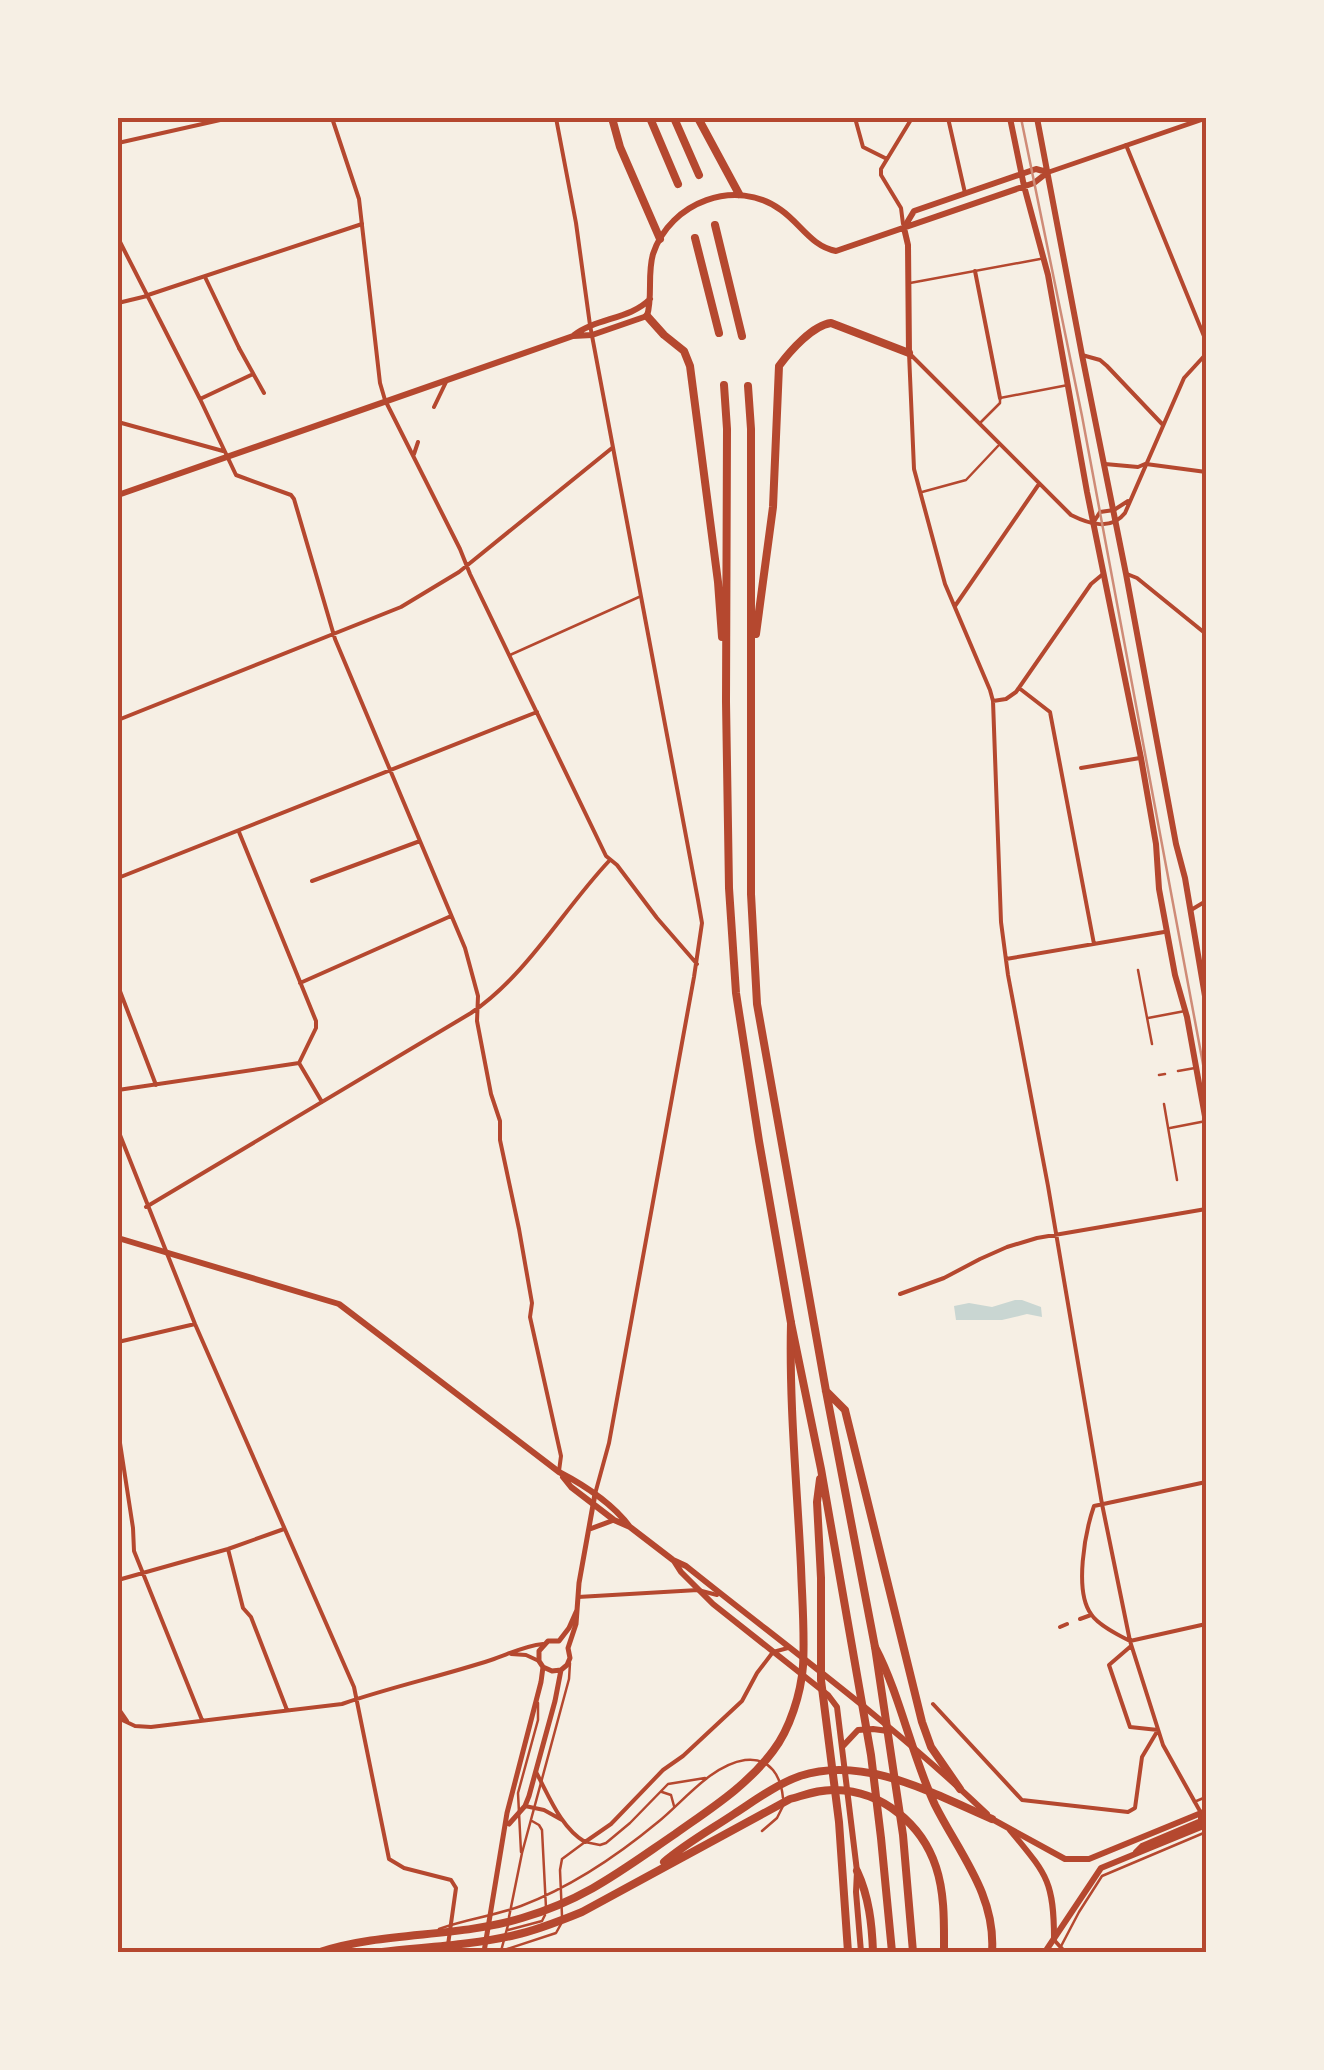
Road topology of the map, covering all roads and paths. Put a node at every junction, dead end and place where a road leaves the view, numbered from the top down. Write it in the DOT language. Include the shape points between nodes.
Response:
graph roads {
  1 [pos="229,118"];
  2 [pos="332,118"];
  3 [pos="556,118"];
  4 [pos="612,118"];
  5 [pos="650,118"];
  6 [pos="674,118"];
  7 [pos="698,118"];
  8 [pos="856,118"];
  9 [pos="912,118"];
  10 [pos="948,118"];
  11 [pos="1010,118"];
  12 [pos="1037,118"];
  13 [pos="1206,118"];
  14 [pos="118,143"];
  15 [pos="1126,145"];
  16 [pos="887,160"];
  17 [pos="1048,172"];
  18 [pos="1021,174"];
  19 [pos="699,175"];
  20 [pos="678,184"];
  21 [pos="1024,186"];
  22 [pos="965,193"];
  23 [pos="739,194"];
  24 [pos="362,224"];
  25 [pos="715,225"];
  26 [pos="904,228"];
  27 [pos="118,238"];
  28 [pos="695,238"];
  29 [pos="660,239"];
  30 [pos="1044,258"];
  31 [pos="975,271"];
  32 [pos="205,276"];
  33 [pos="909,283"];
  34 [pos="148,296"];
  35 [pos="650,299"];
  36 [pos="118,304"];
  37 [pos="647,316"];
  38 [pos="590,325"];
  39 [pos="719,333"];
  40 [pos="592,335"];
  41 [pos="573,336"];
  42 [pos="742,336"];
  43 [pos="1206,341"];
  44 [pos="908,353"];
  45 [pos="1206,354"];
  46 [pos="1082,355"];
  47 [pos="252,374"];
  48 [pos="448,379"];
  49 [pos="724,385"];
  50 [pos="1070,385"];
  51 [pos="748,386"];
  52 [pos="264,393"];
  53 [pos="1000,398"];
  54 [pos="200,400"];
  55 [pos="386,400"];
  56 [pos="434,407"];
  57 [pos="118,422"];
  58 [pos="979,424"];
  59 [pos="1163,425"];
  60 [pos="418,442"];
  61 [pos="1000,444"];
  62 [pos="614,447"];
  63 [pos="225,454"];
  64 [pos="414,454"];
  65 [pos="1105,464"];
  66 [pos="1146,464"];
  67 [pos="1206,472"];
  68 [pos="1039,484"];
  69 [pos="920,492"];
  70 [pos="118,495"];
  71 [pos="1132,498"];
  72 [pos="1114,510"];
  73 [pos="1116,522"];
  74 [pos="1094,523"];
  75 [pos="466,565"];
  76 [pos="1103,574"];
  77 [pos="1126,574"];
  78 [pos="640,596"];
  79 [pos="954,606"];
  80 [pos="1206,622"];
  81 [pos="1204,632"];
  82 [pos="332,633"];
  83 [pos="508,656"];
  84 [pos="752,664"];
  85 [pos="1019,688"];
  86 [pos="993,701"];
  87 [pos="726,702"];
  88 [pos="537,712"];
  89 [pos="118,720"];
  90 [pos="1140,758"];
  91 [pos="1080,768"];
  92 [pos="390,770"];
  93 [pos="238,830"];
  94 [pos="420,840"];
  95 [pos="609,861"];
  96 [pos="118,878"];
  97 [pos="312,882"];
  98 [pos="1206,901"];
  99 [pos="1191,910"];
  100 [pos="452,916"];
  101 [pos="1168,931"];
  102 [pos="1094,944"];
  103 [pos="1006,959"];
  104 [pos="697,964"];
  105 [pos="1138,970"];
  106 [pos="300,984"];
  107 [pos="118,986"];
  108 [pos="1206,1002"];
  109 [pos="478,1009"];
  110 [pos="1185,1011"];
  111 [pos="1147,1018"];
  112 [pos="1152,1044"];
  113 [pos="299,1062"];
  114 [pos="1196,1068"];
  115 [pos="1178,1071"];
  116 [pos="1159,1074"];
  117 [pos="1165,1074"];
  118 [pos="156,1085"];
  119 [pos="118,1090"];
  120 [pos="322,1102"];
  121 [pos="1164,1104"];
  122 [pos="1206,1122"];
  123 [pos="1168,1128"];
  124 [pos="118,1130"];
  125 [pos="1177,1180"];
  126 [pos="146,1207"];
  127 [pos="1206,1210"];
  128 [pos="1056,1236"];
  129 [pos="118,1238"];
  130 [pos="164,1252"];
  131 [pos="900,1294"];
  132 [pos="791,1323"];
  133 [pos="194,1324"];
  134 [pos="118,1342"];
  135 [pos="826,1391"];
  136 [pos="118,1430"];
  137 [pos="821,1470"];
  138 [pos="559,1472"];
  139 [pos="1206,1482"];
  140 [pos="595,1494"];
  141 [pos="594,1504"];
  142 [pos="1102,1504"];
  143 [pos="614,1520"];
  144 [pos="630,1527"];
  145 [pos="284,1529"];
  146 [pos="590,1529"];
  147 [pos="228,1549"];
  148 [pos="673,1560"];
  149 [pos="142,1572"];
  150 [pos="118,1580"];
  151 [pos="698,1590"];
  152 [pos="722,1596"];
  153 [pos="578,1597"];
  154 [pos="576,1610"];
  155 [pos="1091,1615"];
  156 [pos="1080,1619"];
  157 [pos="1067,1624"];
  158 [pos="1206,1624"];
  159 [pos="1060,1627"];
  160 [pos="559,1640"];
  161 [pos="1131,1643"];
  162 [pos="543,1644"];
  163 [pos="568,1648"];
  164 [pos="875,1648"];
  165 [pos="790,1649"];
  166 [pos="773,1652"];
  167 [pos="507,1654"];
  168 [pos="570,1658"];
  169 [pos="541,1664"];
  170 [pos="560,1670"];
  171 [pos="538,1698"];
  172 [pos="357,1699"];
  173 [pos="932,1704"];
  174 [pos="118,1708"];
  175 [pos="288,1710"];
  176 [pos="118,1718"];
  177 [pos="202,1720"];
  178 [pos="130,1724"];
  179 [pos="1158,1730"];
  180 [pos="894,1732"];
  181 [pos="843,1746"];
  182 [pos="536,1772"];
  183 [pos="710,1778"];
  184 [pos="541,1780"];
  185 [pos="960,1788"];
  186 [pos="660,1792"];
  187 [pos="1206,1797"];
  188 [pos="1194,1802"];
  189 [pos="525,1806"];
  190 [pos="674,1806"];
  191 [pos="535,1808"];
  192 [pos="1204,1812"];
  193 [pos="518,1814"];
  194 [pos="992,1819"];
  195 [pos="563,1820"];
  196 [pos="532,1821"];
  197 [pos="507,1826"];
  198 [pos="520,1826"];
  199 [pos="1206,1829"];
  200 [pos="1010,1830"];
  201 [pos="762,1831"];
  202 [pos="585,1842"];
  203 [pos="1135,1853"];
  204 [pos="522,1854"];
  205 [pos="1101,1868"];
  206 [pos="1118,1869"];
  207 [pos="857,1871"];
  208 [pos="648,1874"];
  209 [pos="506,1930"];
  210 [pos="431,1932"];
  211 [pos="1054,1939"];
  212 [pos="1061,1951"];
  213 [pos="320,1952"];
  214 [pos="382,1952"];
  215 [pos="447,1952"];
  216 [pos="484,1952"];
  217 [pos="501,1952"];
  218 [pos="848,1952"];
  219 [pos="861,1952"];
  220 [pos="873,1952"];
  221 [pos="892,1952"];
  222 [pos="913,1952"];
  223 [pos="944,1952"];
  224 [pos="992,1952"];
  225 [pos="1045,1952"];
  1 -- 14 [label="street"];
  2 -- 24 [label="street"];
  3 -- 38 [label="street"];
  4 -- 29 [label="highway"];
  5 -- 20 [label="highway"];
  6 -- 19 [label="highway"];
  7 -- 23 [label="highway"];
  8 -- 16 [label="street" via="863,147"];
  9 -- 16 [label="street"];
  10 -- 22 [label="street"];
  11 -- 18 [label="main road"];
  12 -- 17 [label="main road"];
  13 -- 15 [label="street"];
  15 -- 17 [label="street"];
  15 -- 43 [label="street"];
  16 -- 26 [label="street" via="882,175"];
  17 -- 18 [label="main road"];
  17 -- 21 [label="main road"];
  17 -- 46 [label="main road"];
  18 -- 21 [label="main road"];
  18 -- 22 [label="main road"];
  21 -- 26 [label="main road"];
  21 -- 30 [label="main road"];
  22 -- 26 [label="main road" via="914,211"];
  23 -- 26 [label="main road" via="778,207 824,249"];
  23 -- 29 [label="main road" via="688,208"];
  24 -- 32 [label="street"];
  24 -- 55 [label="street"];
  25 -- 42 [label="highway"];
  26 -- 33 [label="main road"];
  27 -- 34 [label="street"];
  28 -- 39 [label="highway"];
  29 -- 35 [label="main road" via="650,266"];
  30 -- 31 [label="lane"];
  30 -- 50 [label="main road"];
  31 -- 33 [label="lane"];
  31 -- 53 [label="street"];
  32 -- 34 [label="street"];
  32 -- 47 [label="street"];
  33 -- 44 [label="main road"];
  34 -- 36 [label="street"];
  34 -- 54 [label="street"];
  35 -- 37 [label="main road"];
  35 -- 38 [label="main road"];
  37 -- 40 [label="main road"];
  37 -- 87 [label="highway" via="684,350 690,366"];
  38 -- 40 [label="street"];
  38 -- 41 [label="main road"];
  40 -- 41 [label="main road"];
  40 -- 62 [label="street"];
  41 -- 48 [label="main road"];
  44 -- 58 [label="street"];
  44 -- 69 [label="street"];
  44 -- 84 [label="highway" via="825,323 779,366 772,508"];
  45 -- 59 [label="street" via="1184,378"];
  46 -- 59 [label="street" via="1100,360"];
  46 -- 65 [label="main road"];
  47 -- 52 [label="street"];
  47 -- 54 [label="street"];
  48 -- 55 [label="main road"];
  48 -- 56 [label="street"];
  49 -- 87 [label="highway"];
  50 -- 53 [label="lane"];
  50 -- 74 [label="main road"];
  51 -- 84 [label="highway"];
  53 -- 58 [label="lane"];
  54 -- 63 [label="street"];
  55 -- 63 [label="main road"];
  55 -- 64 [label="street"];
  57 -- 63 [label="street"];
  58 -- 61 [label="street"];
  59 -- 66 [label="street"];
  60 -- 64 [label="street"];
  61 -- 68 [label="street"];
  61 -- 69 [label="lane" via="966,480"];
  62 -- 75 [label="street"];
  62 -- 78 [label="street"];
  63 -- 70 [label="main road"];
  63 -- 82 [label="street" via="238,478 294,499"];
  64 -- 75 [label="street"];
  65 -- 66 [label="street"];
  65 -- 72 [label="main road"];
  66 -- 67 [label="street"];
  66 -- 71 [label="street"];
  68 -- 74 [label="street" via="1071,515"];
  68 -- 79 [label="street"];
  69 -- 79 [label="street"];
  71 -- 72 [label="street"];
  71 -- 73 [label="street"];
  72 -- 73 [label="main road"];
  72 -- 74 [label="street" via="1100,512"];
  73 -- 74 [label="street"];
  73 -- 77 [label="main road"];
  74 -- 76 [label="main road"];
  75 -- 82 [label="street" via="401,606"];
  75 -- 83 [label="street"];
  76 -- 85 [label="street"];
  76 -- 90 [label="main road"];
  77 -- 81 [label="street"];
  77 -- 99 [label="main road"];
  78 -- 83 [label="lane"];
  78 -- 104 [label="street" via="702,923"];
  79 -- 86 [label="street"];
  80 -- 81 [label="street"];
  82 -- 89 [label="street"];
  82 -- 92 [label="street"];
  83 -- 88 [label="street"];
  84 -- 135 [label="highway" via="750,894 757,1004"];
  85 -- 86 [label="street"];
  85 -- 102 [label="street" via="1050,712"];
  86 -- 103 [label="street"];
  87 -- 132 [label="highway" via="736,993"];
  88 -- 92 [label="street"];
  88 -- 95 [label="street"];
  90 -- 91 [label="street"];
  90 -- 101 [label="main road"];
  92 -- 93 [label="street"];
  92 -- 94 [label="street"];
  93 -- 96 [label="street"];
  93 -- 106 [label="street"];
  94 -- 97 [label="street"];
  94 -- 100 [label="street"];
  95 -- 104 [label="street"];
  95 -- 109 [label="street" via="515,975"];
  98 -- 99 [label="street"];
  99 -- 108 [label="main road" via="1200,933"];
  100 -- 106 [label="street"];
  100 -- 109 [label="street"];
  101 -- 102 [label="street"];
  101 -- 110 [label="main road"];
  102 -- 103 [label="street"];
  103 -- 128 [label="street"];
  104 -- 140 [label="street"];
  105 -- 111 [label="lane"];
  106 -- 113 [label="street" via="316,1028"];
  107 -- 118 [label="street"];
  109 -- 120 [label="street"];
  109 -- 138 [label="street"];
  110 -- 111 [label="lane"];
  110 -- 114 [label="main road"];
  111 -- 112 [label="lane"];
  113 -- 118 [label="street"];
  113 -- 120 [label="street"];
  114 -- 115 [label="lane"];
  114 -- 122 [label="main road"];
  116 -- 117 [label="lane"];
  118 -- 119 [label="street"];
  120 -- 126 [label="street"];
  121 -- 123 [label="lane"];
  122 -- 123 [label="lane"];
  123 -- 125 [label="lane"];
  124 -- 126 [label="street"];
  126 -- 130 [label="street"];
  127 -- 128 [label="street"];
  128 -- 131 [label="street" via="1007,1247"];
  128 -- 142 [label="street"];
  129 -- 130 [label="main road"];
  130 -- 133 [label="street"];
  130 -- 138 [label="main road" via="340,1304"];
  132 -- 137 [label="highway"];
  132 -- 210 [label="highway" via="803,1668 775,1749 718,1804 610,1880 518,1919"];
  133 -- 134 [label="street"];
  133 -- 145 [label="street"];
  135 -- 164 [label="highway"];
  135 -- 185 [label="highway" via="845,1410 922,1722 931,1748"];
  136 -- 149 [label="street"];
  137 -- 218 [label="highway" via="821,1680"];
  137 -- 221 [label="highway" via="871,1756"];
  138 -- 140 [label="main road"];
  138 -- 141 [label="main road"];
  139 -- 142 [label="street"];
  140 -- 141 [label="street"];
  140 -- 144 [label="main road"];
  141 -- 143 [label="main road"];
  141 -- 146 [label="street"];
  142 -- 155 [label="street" via="1094,1506 1087,1527 1082,1593"];
  142 -- 161 [label="street"];
  143 -- 144 [label="main road"];
  143 -- 146 [label="street"];
  144 -- 148 [label="main road"];
  145 -- 147 [label="street"];
  145 -- 172 [label="street"];
  146 -- 153 [label="street"];
  147 -- 149 [label="street"];
  147 -- 175 [label="street" via="243,1608"];
  148 -- 151 [label="main road"];
  148 -- 152 [label="main road"];
  149 -- 150 [label="street"];
  149 -- 177 [label="street"];
  151 -- 152 [label="street"];
  151 -- 153 [label="street"];
  151 -- 166 [label="main road"];
  152 -- 165 [label="main road"];
  153 -- 154 [label="street"];
  154 -- 160 [label="street"];
  154 -- 163 [label="street"];
  155 -- 156 [label="street"];
  155 -- 161 [label="street"];
  157 -- 159 [label="street"];
  158 -- 161 [label="street"];
  160 -- 162 [label="street"];
  160 -- 163 [label="street"];
  161 -- 179 [label="street"];
  161 -- 179 [label="street" via="1108,1666 1130,1728"];
  162 -- 167 [label="street"];
  162 -- 169 [label="street"];
  163 -- 168 [label="street"];
  164 -- 222 [label="highway"];
  164 -- 224 [label="highway" via="935,1804 983,1893"];
  165 -- 166 [label="street"];
  165 -- 180 [label="main road"];
  166 -- 181 [label="main road" via="832,1700"];
  166 -- 202 [label="street" via="742,1701"];
  167 -- 169 [label="street"];
  167 -- 172 [label="street"];
  168 -- 170 [label="street"];
  168 -- 184 [label="lane"];
  169 -- 170 [label="street"];
  169 -- 171 [label="street"];
  170 -- 182 [label="street"];
  171 -- 193 [label="lane"];
  171 -- 197 [label="street"];
  172 -- 175 [label="street"];
  172 -- 215 [label="street" via="389,1859 451,1880 456,1888"];
  173 -- 179 [label="street" via="1022,1800 1128,1812 1135,1808 1142,1757"];
  174 -- 178 [label="street"];
  175 -- 177 [label="street"];
  176 -- 178 [label="street"];
  177 -- 178 [label="street"];
  179 -- 188 [label="street"];
  180 -- 181 [label="main road" via="858,1730"];
  180 -- 185 [label="main road"];
  181 -- 207 [label="main road"];
  182 -- 184 [label="street"];
  182 -- 189 [label="street"];
  183 -- 186 [label="lane" via="675,1782"];
  183 -- 190 [label="lane"];
  183 -- 201 [label="lane" via="735,1762 770,1766 784,1796 777,1818"];
  184 -- 191 [label="lane"];
  184 -- 195 [label="street"];
  185 -- 194 [label="main road"];
  186 -- 190 [label="lane" via="671,1795"];
  186 -- 202 [label="lane" via="606,1843"];
  187 -- 188 [label="lane"];
  188 -- 192 [label="street"];
  189 -- 191 [label="street"];
  189 -- 193 [label="street"];
  190 -- 210 [label="lane" via="574,1881 522,1906"];
  191 -- 195 [label="street"];
  191 -- 196 [label="lane"];
  192 -- 200 [label="main road" via="1089,1859 1065,1859"];
  192 -- 203 [label="main road" via="1200,1821"];
  193 -- 197 [label="street"];
  193 -- 198 [label="lane"];
  194 -- 200 [label="main road"];
  194 -- 208 [label="highway" via="882,1776 798,1776"];
  195 -- 202 [label="street"];
  196 -- 198 [label="lane"];
  196 -- 204 [label="lane"];
  196 -- 209 [label="lane" via="542,1830 545,1917"];
  197 -- 216 [label="street"];
  198 -- 204 [label="lane"];
  199 -- 203 [label="main road"];
  199 -- 206 [label="lane"];
  200 -- 211 [label="main road" via="1050,1887"];
  202 -- 217 [label="lane" via="562,1859 558,1932"];
  203 -- 205 [label="main road"];
  204 -- 209 [label="lane"];
  205 -- 206 [label="lane"];
  205 -- 211 [label="main road"];
  206 -- 212 [label="lane" via="1097,1881"];
  207 -- 219 [label="main road"];
  207 -- 220 [label="highway"];
  208 -- 214 [label="highway" via="582,1912 515,1936"];
  208 -- 223 [label="highway" via="790,1799 854,1792 905,1818 927,1847 940,1884"];
  209 -- 217 [label="lane"];
  210 -- 213 [label="highway"];
  211 -- 212 [label="street"];
  211 -- 225 [label="main road"];
}
